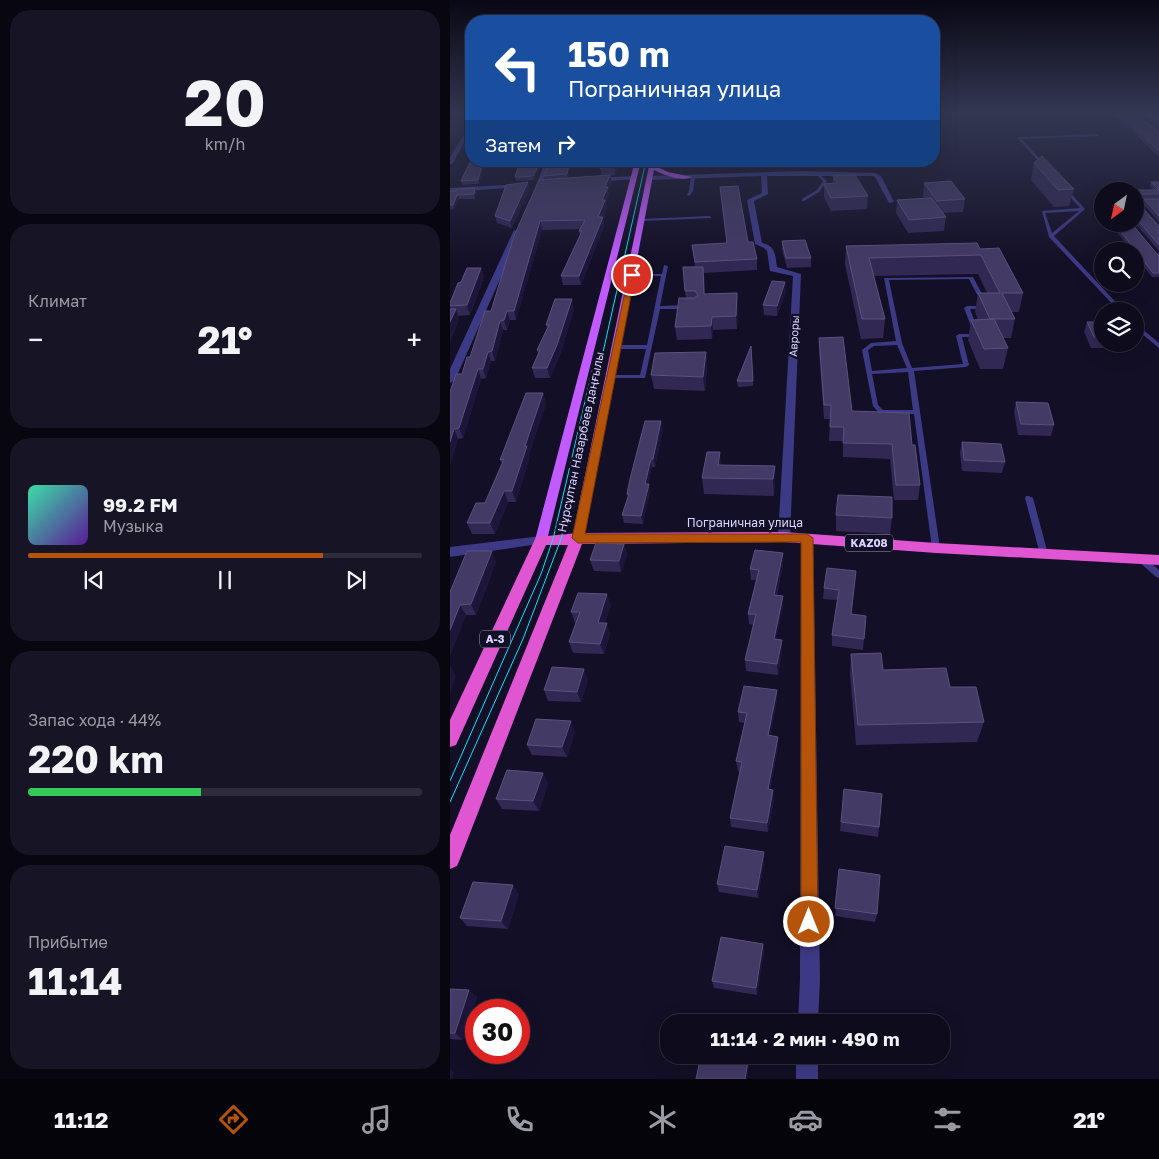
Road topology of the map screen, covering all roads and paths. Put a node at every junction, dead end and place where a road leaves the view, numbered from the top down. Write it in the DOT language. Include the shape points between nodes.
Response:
graph roads {
  1 [pos="1041,162"];
  2 [pos="546,167"];
  3 [pos="637,167"];
  4 [pos="652,167"];
  5 [pos="657,167"];
  6 [pos="801,167"];
  7 [pos="813,167"];
  8 [pos="801,170"];
  9 [pos="764,174"];
  10 [pos="818,174"];
  11 [pos="1051,174"];
  12 [pos="691,177"];
  13 [pos="634,178"];
  14 [pos="649,178"];
  15 [pos="587,181"];
  16 [pos="540,183"];
  17 [pos="549,183"];
  18 [pos="1064,188"];
  19 [pos="450,190"];
  20 [pos="688,195"];
  21 [pos="803,200"];
  22 [pos="532,201"];
  23 [pos="1159,201"];
  24 [pos="892,202"];
  25 [pos="1083,209"];
  26 [pos="1148,214"];
  27 [pos="709,217"];
  28 [pos="642,220"];
  29 [pos="519,228"];
  30 [pos="1051,236"];
  31 [pos="666,266"];
  32 [pos="632,275"];
  33 [pos="664,275"];
  34 [pos="1113,302"];
  35 [pos="694,307"];
  36 [pos="657,308"];
  37 [pos="1144,333"];
  38 [pos="899,342"];
  39 [pos="1159,346"];
  40 [pos="649,347"];
  41 [pos="616,348"];
  42 [pos="646,362"];
  43 [pos="654,362"];
  44 [pos="911,371"];
  45 [pos="869,373"];
  46 [pos="610,377"];
  47 [pos="450,380"];
  48 [pos="917,412"];
  49 [pos="1029,498"];
  50 [pos="784,537"];
  51 [pos="578,538"];
  52 [pos="807,538"];
  53 [pos="541,540"];
  54 [pos="936,548"];
  55 [pos="450,552"];
  56 [pos="1044,554"];
  57 [pos="1141,559"];
  58 [pos="1159,560"];
  59 [pos="1159,575"];
  60 [pos="450,739"];
  61 [pos="450,859"];
  62 [pos="808,1014"];
  63 [pos="807,1064"];
  64 [pos="807,1079"];
  1 -- 11 [label="lane"];
  2 -- 16 [label="street"];
  3 -- 13 [label="main road, Нұрсұлтан Назарбаев даңғылы"];
  4 -- 14 [label="main road, Нұрсұлтан Назарбаев даңғылы"];
  5 -- 12 [label="main road" via="666,174"];
  6 -- 8 [label="lane"];
  7 -- 8 [label="lane"];
  8 -- 9 [label="street"];
  8 -- 10 [label="street"];
  9 -- 12 [label="street"];
  9 -- 50 [label="street, Авроры" via="765,194 750,200 759,244 771,251 773,269 797,274"];
  10 -- 21 [label="lane" via="825,181 818,191"];
  10 -- 24 [label="street" via="876,175"];
  12 -- 14 [label="street"];
  12 -- 20 [label="lane"];
  13 -- 14 [label="main road"];
  13 -- 15 [label="street"];
  13 -- 53 [label="main road, Нұрсұлтан Назарбаев даңғылы"];
  14 -- 28 [label="main road, Нұрсұлтан Назарбаев даңғылы"];
  16 -- 17 [label="street"];
  16 -- 19 [label="street"];
  16 -- 22 [label="street"];
  18 -- 25 [label="lane"];
  23 -- 26 [label="lane" via="1136,201"];
  25 -- 30 [label="lane"];
  25 -- 30 [label="lane" via="1043,212"];
  27 -- 28 [label="lane"];
  28 -- 32 [label="main road, Нұрсұлтан Назарбаев даңғылы"];
  29 -- 47 [label="street"];
  30 -- 34 [label="lane"];
  31 -- 33 [label="lane"];
  32 -- 33 [label="lane"];
  32 -- 41 [label="main road, Нұрсұлтан Назарбаев даңғылы"];
  33 -- 36 [label="lane"];
  35 -- 36 [label="lane"];
  36 -- 40 [label="lane"];
  37 -- 39 [label="lane"];
  38 -- 44 [label="lane"];
  38 -- 44 [label="lane" via="886,279 971,278 986,307 966,308 977,335 959,336 966,365"];
  38 -- 45 [label="lane" via="873,344 865,350"];
  40 -- 41 [label="lane"];
  40 -- 42 [label="lane"];
  41 -- 46 [label="main road, Нұрсұлтан Назарбаев даңғылы"];
  42 -- 43 [label="lane"];
  42 -- 46 [label="lane" via="642,377"];
  44 -- 45 [label="lane"];
  44 -- 48 [label="lane"];
  45 -- 48 [label="lane" via="875,405 881,412"];
  46 -- 51 [label="main road, Нұрсұлтан Назарбаев даңғылы"];
  48 -- 54 [label="lane"];
  49 -- 56 [label="lane"];
  50 -- 51 [label="highway, Пограничная улица / KAZ08"];
  50 -- 52 [label="highway, Пограничная улица / KAZ08"];
  51 -- 53 [label="highway, Пограничная улица / KAZ08"];
  51 -- 61 [label="highway, Нұрсұлтан Назарбаев даңғылы"];
  52 -- 54 [label="highway, Пограничная улица / KAZ08"];
  52 -- 62 [label="street"];
  53 -- 55 [label="street, Пограничная улица"];
  53 -- 60 [label="highway, Нұрсұлтан Назарбаев даңғылы / А-3"];
  54 -- 56 [label="highway, Пограничная улица / KAZ08"];
  56 -- 57 [label="highway, Пограничная улица / KAZ08"];
  57 -- 58 [label="highway, Пограничная улица / KAZ08"];
  57 -- 59 [label="lane"];
  63 -- 64 [label="street"];
}
